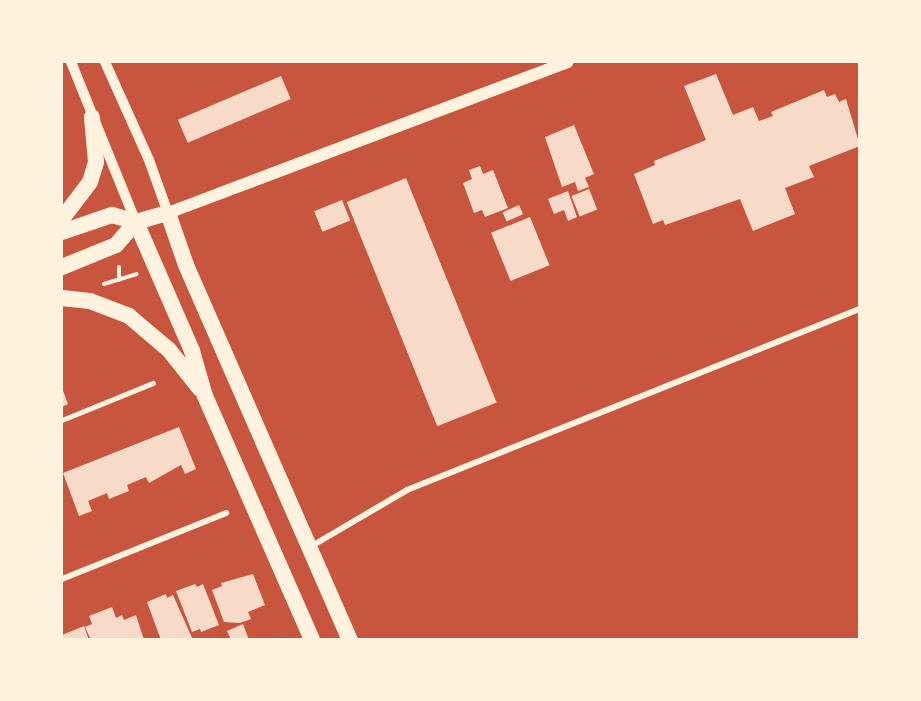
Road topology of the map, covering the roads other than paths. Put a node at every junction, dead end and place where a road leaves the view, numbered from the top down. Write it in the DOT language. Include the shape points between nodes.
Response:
graph roads {
  1 [pos="71,62"];
  2 [pos="105,62"];
  3 [pos="567,62"];
  4 [pos="547,65"];
  5 [pos="92,117"];
  6 [pos="168,213"];
  7 [pos="62,219"];
  8 [pos="136,222"];
  9 [pos="62,232"];
  10 [pos="62,267"];
  11 [pos="62,298"];
  12 [pos="860,309"];
  13 [pos="153,383"];
  14 [pos="205,396"];
  15 [pos="62,420"];
  16 [pos="226,513"];
  17 [pos="310,547"];
  18 [pos="62,579"];
  19 [pos="310,639"];
  20 [pos="350,639"];
  1 -- 5 [label="street"];
  2 -- 6 [label="street"];
  3 -- 4 [label="main road"];
  4 -- 6 [label="main road"];
  5 -- 7 [label="highway" via="96,162 90,182"];
  5 -- 8 [label="street"];
  6 -- 8 [label="highway"];
  6 -- 17 [label="highway" via="186,265"];
  8 -- 9 [label="highway" via="112,215"];
  8 -- 10 [label="highway" via="116,245"];
  8 -- 14 [label="highway" via="192,351"];
  11 -- 14 [label="highway" via="90,301 129,316 169,350"];
  12 -- 17 [label="street" via="407,490"];
  13 -- 15 [label="lane"];
  14 -- 19 [label="highway"];
  16 -- 18 [label="street"];
  17 -- 20 [label="highway"];
}
